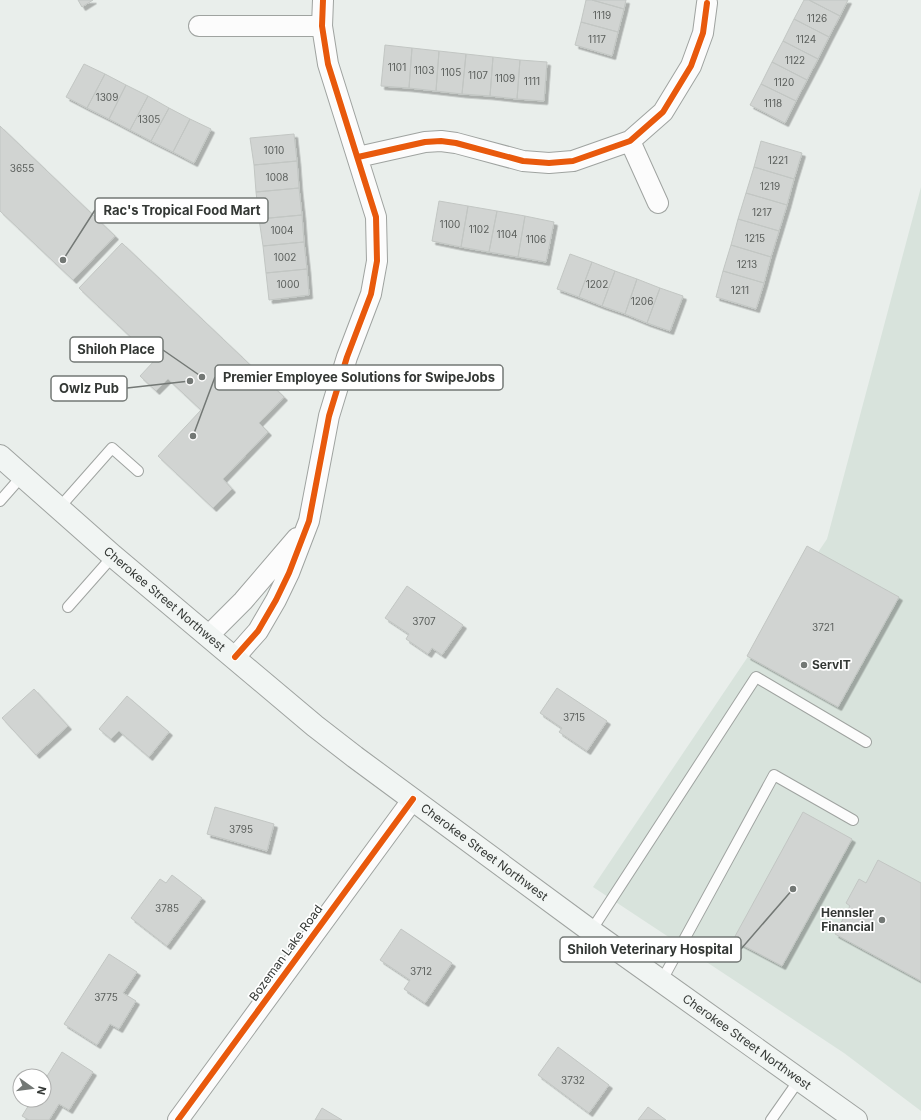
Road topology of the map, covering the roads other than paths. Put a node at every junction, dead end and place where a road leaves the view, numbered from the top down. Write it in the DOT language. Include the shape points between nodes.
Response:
graph roads {
  1 [pos="323,0"];
  2 [pos="707,3"];
  3 [pos="199,26"];
  4 [pos="322,26"];
  5 [pos="630,141"];
  6 [pos="358,157"];
  7 [pos="658,203"];
  8 [pos="0,456"];
  9 [pos="138,471"];
  10 [pos="22,476"];
  11 [pos="0,501"];
  12 [pos="59,508"];
  13 [pos="309,522"];
  14 [pos="113,556"];
  15 [pos="68,607"];
  16 [pos="209,636"];
  17 [pos="235,657"];
  18 [pos="866,742"];
  19 [pos="412,799"];
  20 [pos="853,820"];
  21 [pos="591,931"];
  22 [pos="661,982"];
  23 [pos="799,1080"];
  24 [pos="178,1120"];
  25 [pos="771,1120"];
  26 [pos="856,1120"];
  1 -- 4 [label="street"];
  2 -- 5 [label="street" via="703,33 690,66 663,112"];
  3 -- 4 [label="street"];
  4 -- 6 [label="street" via="339,105"];
  5 -- 6 [label="street" via="573,161 549,163 523,161 441,141 425,142"];
  5 -- 7 [label="street"];
  6 -- 13 [label="street" via="376,217 378,261 371,294 347,357 329,416"];
  8 -- 10 [label="main road, Cherokee Street Northwest"];
  9 -- 12 [label="lane" via="112,448"];
  10 -- 11 [label="lane"];
  10 -- 12 [label="main road, Cherokee Street Northwest"];
  12 -- 14 [label="main road, Cherokee Street Northwest"];
  13 -- 16 [label="street" via="278,562"];
  13 -- 17 [label="street" via="276,600 258,631"];
  14 -- 15 [label="lane"];
  14 -- 16 [label="main road, Cherokee Street Northwest"];
  16 -- 17 [label="main road, Cherokee Street Northwest"];
  17 -- 19 [label="main road, Cherokee Street Northwest" via="315,726"];
  18 -- 21 [label="lane" via="756,677"];
  19 -- 21 [label="main road, Cherokee Street Northwest"];
  19 -- 24 [label="street, Bozeman Lake Road"];
  20 -- 22 [label="lane" via="774,775"];
  21 -- 22 [label="main road, Cherokee Street Northwest"];
  22 -- 23 [label="main road, Cherokee Street Northwest"];
  23 -- 25 [label="lane"];
  23 -- 26 [label="main road, Cherokee Street Northwest"];
}
